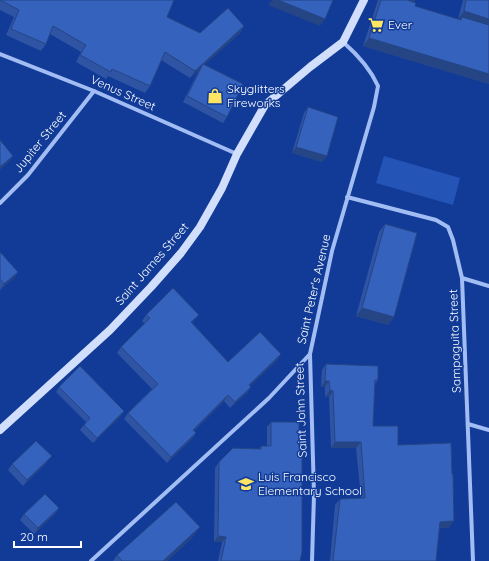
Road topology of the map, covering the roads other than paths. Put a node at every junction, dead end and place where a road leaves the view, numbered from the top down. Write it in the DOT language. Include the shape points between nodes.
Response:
graph roads {
  1 [pos="364,0"];
  2 [pos="343,42"];
  3 [pos="0,54"];
  4 [pos="94,91"];
  5 [pos="237,154"];
  6 [pos="347,197"];
  7 [pos="0,203"];
  8 [pos="462,278"];
  9 [pos="489,286"];
  10 [pos="310,354"];
  11 [pos="468,424"];
  12 [pos="0,430"];
  13 [pos="489,430"];
  14 [pos="91,561"];
  15 [pos="312,561"];
  16 [pos="473,561"];
  1 -- 2 [label="street"];
  2 -- 5 [label="street, Saint James Street" via="265,105"];
  2 -- 6 [label="street, Saint Peter's Avenue" via="368,68 378,86"];
  3 -- 4 [label="street, Venus Street"];
  4 -- 5 [label="street, Venus Street"];
  4 -- 7 [label="street, Jupiter Street" via="28,174"];
  5 -- 12 [label="street, Saint James Street" via="200,227 181,253 110,330"];
  6 -- 8 [label="street, Sampaguita Street" via="436,220 448,228"];
  6 -- 10 [label="street, Saint Peter's Avenue" via="332,251"];
  8 -- 9 [label="street"];
  8 -- 11 [label="street, Sampaguita Street"];
  10 -- 14 [label="street, Saint Peter's Avenue" via="269,398"];
  10 -- 15 [label="street, Saint John Street" via="314,495"];
  11 -- 13 [label="street"];
  11 -- 16 [label="street, Sampaguita Street"];
}
